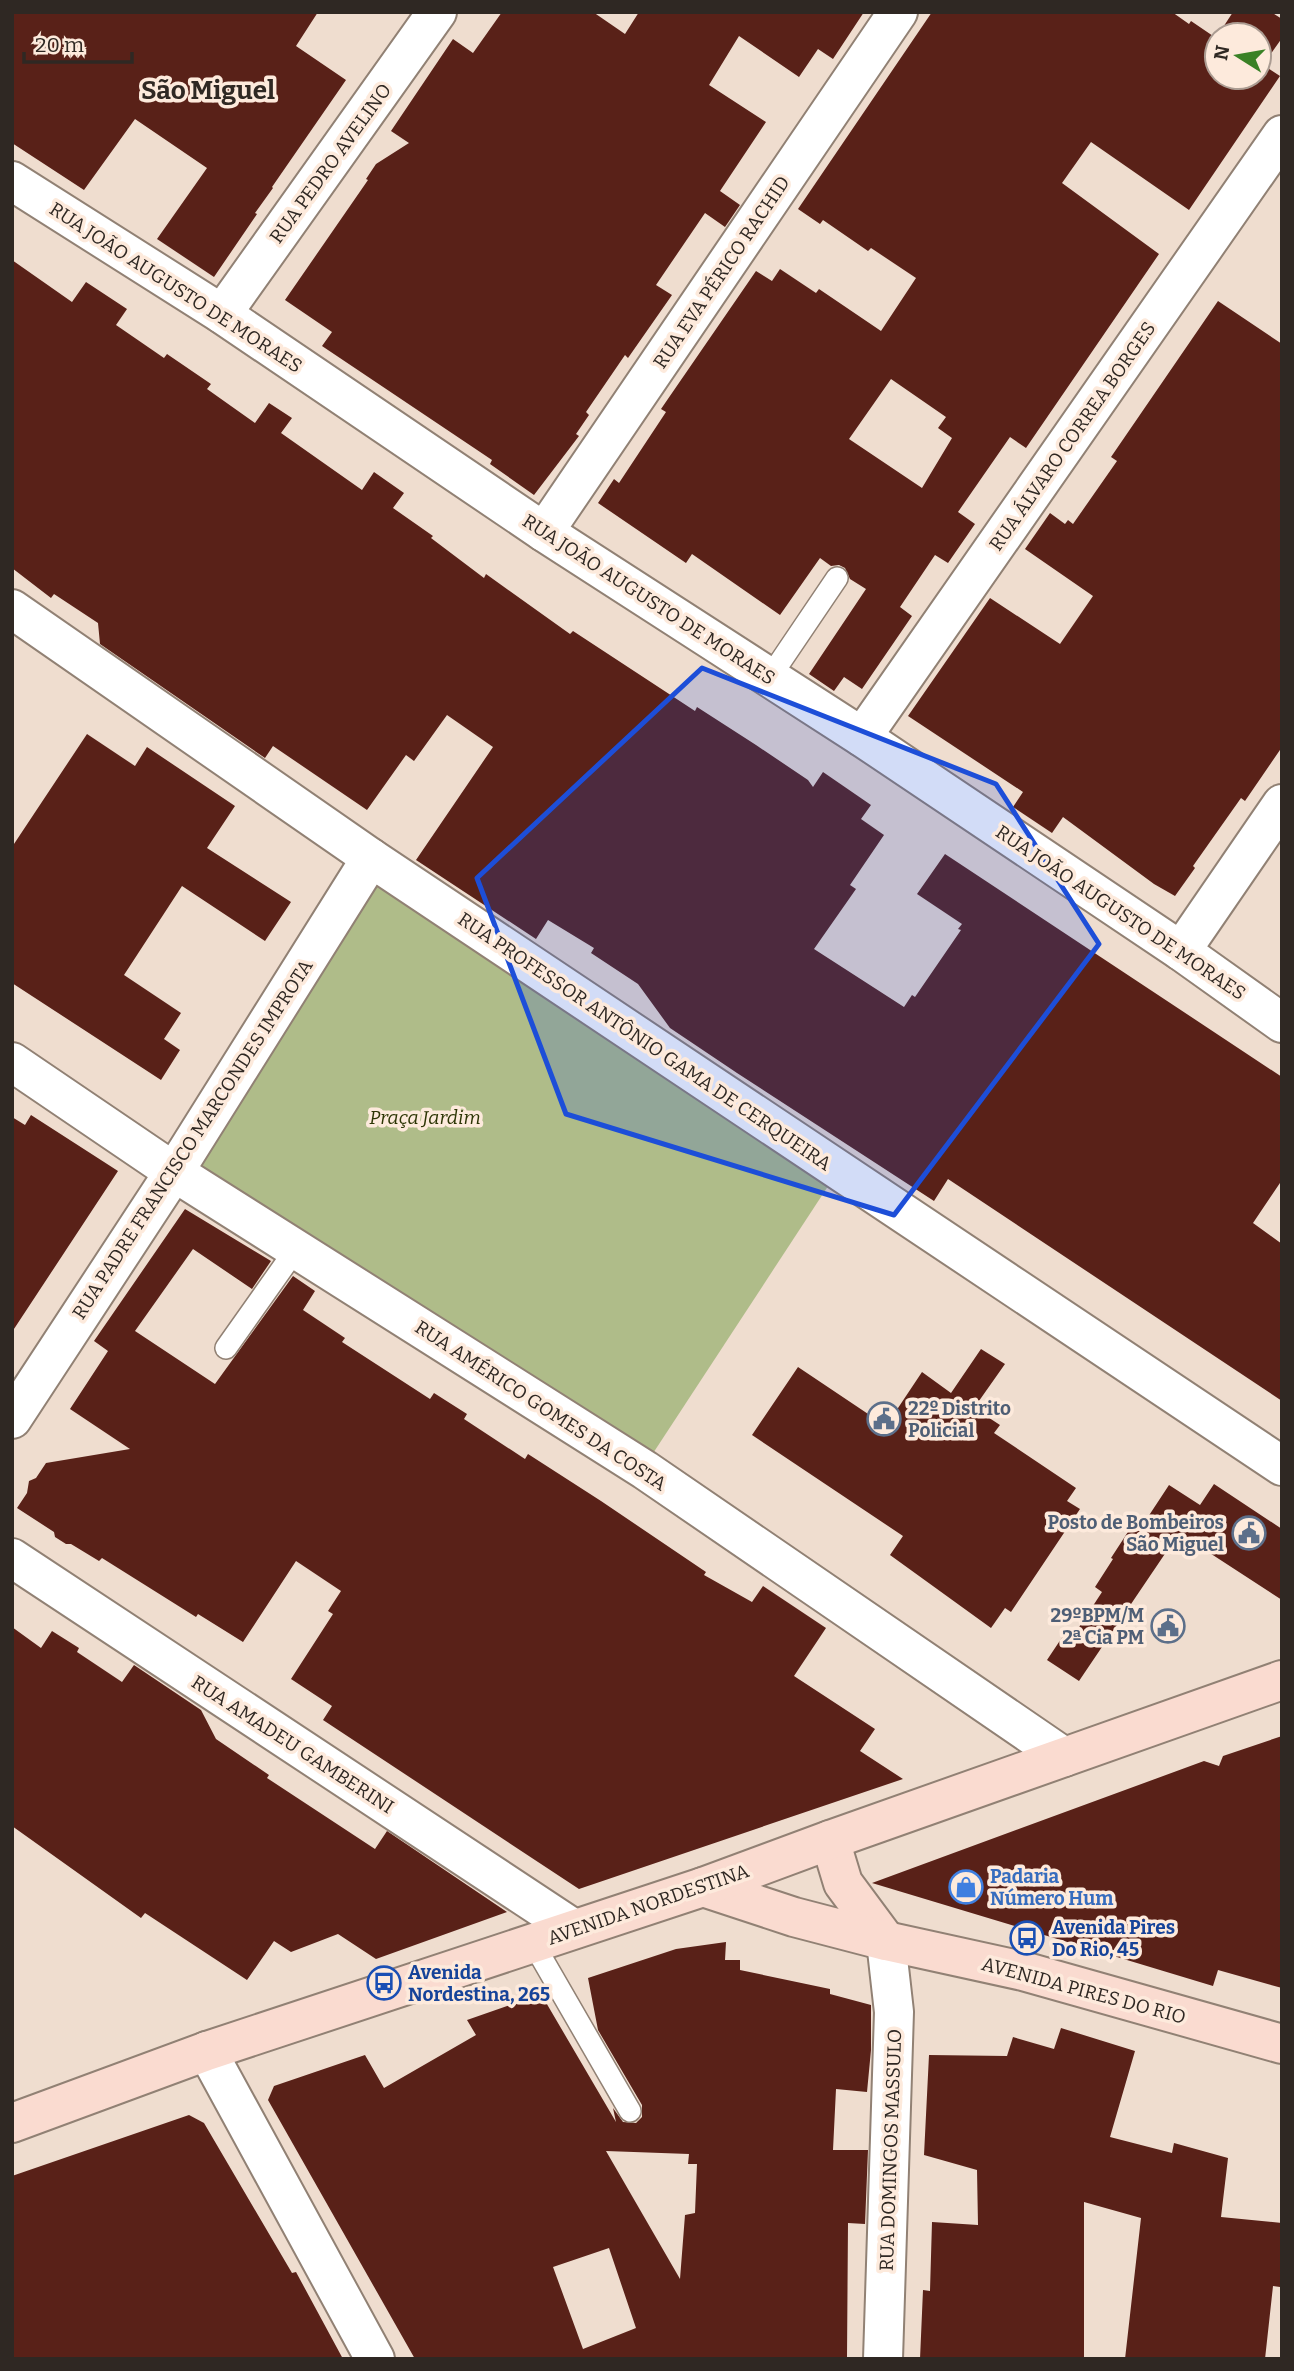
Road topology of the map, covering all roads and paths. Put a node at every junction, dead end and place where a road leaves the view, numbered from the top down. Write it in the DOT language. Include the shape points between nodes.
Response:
graph roads {
  1 [pos="437,12"];
  2 [pos="898,12"];
  3 [pos="1282,135"];
  4 [pos="12,181"];
  5 [pos="222,314"];
  6 [pos="544,532"];
  7 [pos="837,578"];
  8 [pos="12,609"];
  9 [pos="770,677"];
  10 [pos="862,737"];
  11 [pos="1282,804"];
  12 [pos="371,858"];
  13 [pos="1181,951"];
  14 [pos="1282,1023"];
  15 [pos="12,1062"];
  16 [pos="174,1172"];
  17 [pos="296,1250"];
  18 [pos="226,1348"];
  19 [pos="12,1419"];
  20 [pos="1282,1466"];
  21 [pos="12,1558"];
  22 [pos="1282,1680"];
  23 [pos="1064,1757"];
  24 [pos="830,1840"];
  25 [pos="704,1887"];
  26 [pos="574,1929"];
  27 [pos="886,1941"];
  28 [pos="533,1943"];
  29 [pos="1282,2044"];
  30 [pos="207,2051"];
  31 [pos="631,2111"];
  32 [pos="12,2123"];
  33 [pos="375,2359"];
  34 [pos="883,2359"];
  1 -- 5 [label="street, RUA PEDRO AVELINO"];
  2 -- 6 [label="street, RUA EVA PÉRICO RACHID"];
  3 -- 10 [label="street, RUA ÁLVARO CORREA BORGES"];
  4 -- 5 [label="street, RUA JOÃO AUGUSTO DE MORAES"];
  5 -- 6 [label="street, RUA JOÃO AUGUSTO DE MORAES"];
  6 -- 9 [label="street, RUA JOÃO AUGUSTO DE MORAES"];
  7 -- 9 [label="lane"];
  8 -- 12 [label="street, RUA PROFESSOR ANTÔNIO GAMA DE CERQUEIRA"];
  9 -- 10 [label="street, RUA JOÃO AUGUSTO DE MORAES"];
  10 -- 13 [label="street, RUA JOÃO AUGUSTO DE MORAES"];
  11 -- 13 [label="street"];
  12 -- 16 [label="street, RUA PADRE FRANCISCO MARCONDES IMPROTA"];
  12 -- 20 [label="street, RUA PROFESSOR ANTÔNIO GAMA DE CERQUEIRA"];
  13 -- 14 [label="street, RUA JOÃO AUGUSTO DE MORAES"];
  15 -- 16 [label="street, RUA AMÉRICO GOMES DA COSTA"];
  16 -- 17 [label="street, RUA AMÉRICO GOMES DA COSTA"];
  16 -- 19 [label="street, RUA PADRE FRANCISCO MARCONDES IMPROTA"];
  17 -- 18 [label="lane"];
  17 -- 23 [label="street, RUA AMÉRICO GOMES DA COSTA" via="645,1471"];
  21 -- 26 [label="street, RUA AMADEU GAMBERINI"];
  22 -- 23 [label="main road, AVENIDA NORDESTINA"];
  23 -- 24 [label="main road, AVENIDA NORDESTINA"];
  24 -- 25 [label="main road, AVENIDA NORDESTINA"];
  24 -- 27 [label="main road" via="843,1883"];
  25 -- 26 [label="main road, AVENIDA NORDESTINA"];
  25 -- 27 [label="main road, AVENIDA PIRES DO RIO"];
  26 -- 28 [label="main road, AVENIDA NORDESTINA"];
  27 -- 29 [label="main road, AVENIDA PIRES DO RIO" via="1023,1971"];
  27 -- 34 [label="street, RUA DOMINGOS MASSULO" via="894,2012"];
  28 -- 30 [label="main road, AVENIDA NORDESTINA"];
  28 -- 31 [label="lane"];
  30 -- 32 [label="main road, AVENIDA NORDESTINA"];
  30 -- 33 [label="street"];
}
